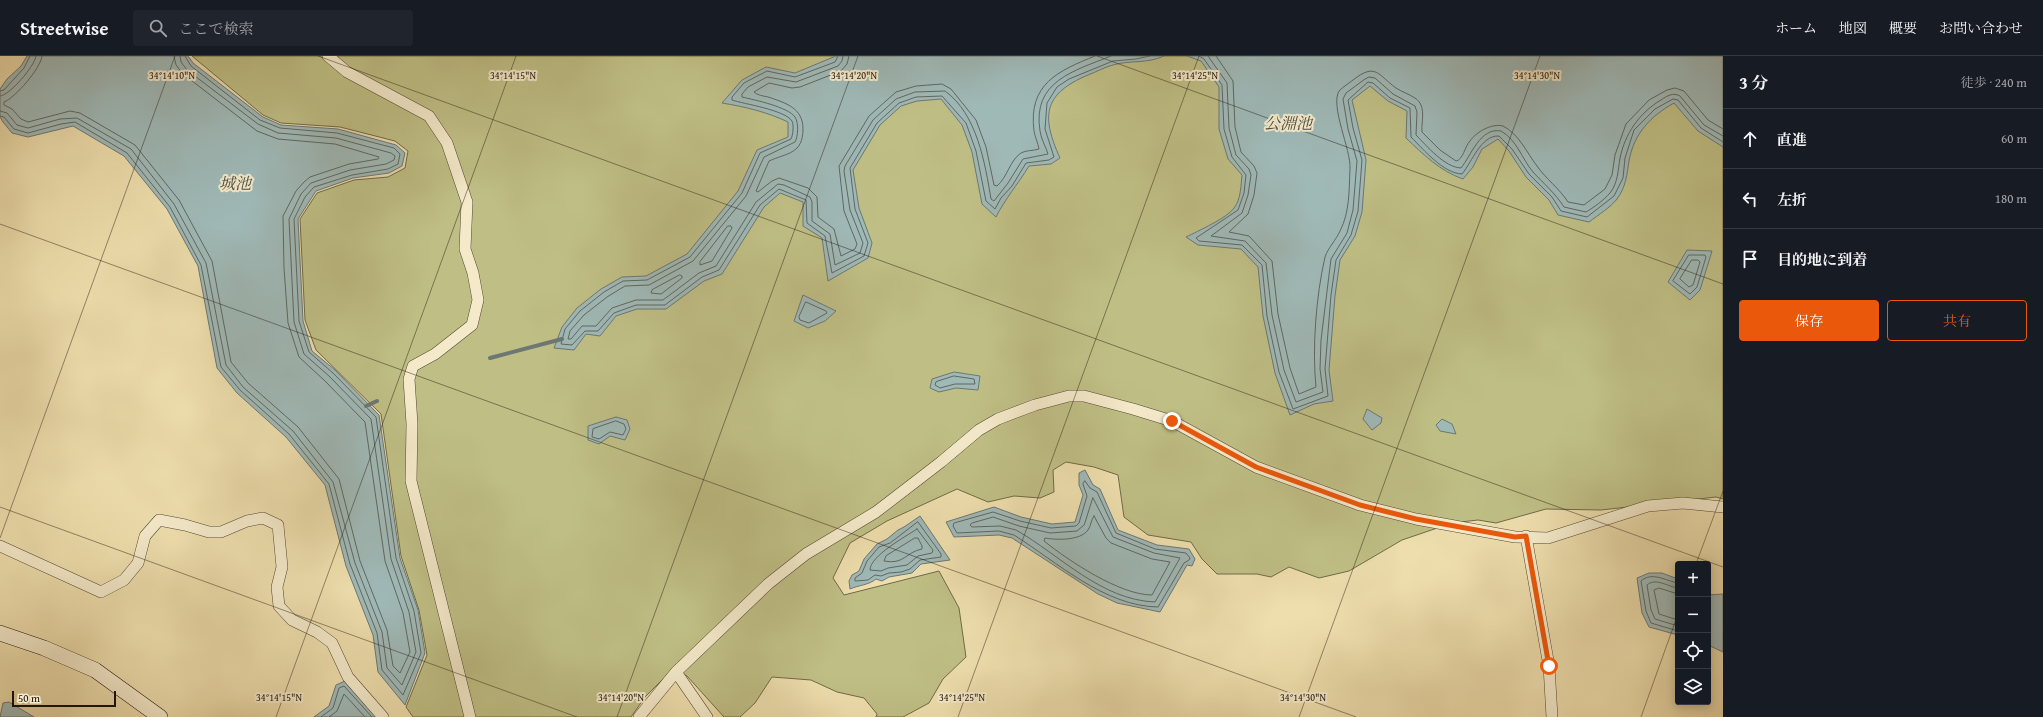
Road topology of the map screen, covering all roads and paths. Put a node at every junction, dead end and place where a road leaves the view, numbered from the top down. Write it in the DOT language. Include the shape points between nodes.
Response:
graph roads {
  1 [pos="328,56"];
  2 [pos="1723,507"];
  3 [pos="1526,536"];
  4 [pos="0,546"];
  5 [pos="0,633"];
  6 [pos="676,672"];
  7 [pos="160,717"];
  8 [pos="383,717"];
  9 [pos="470,717"];
  10 [pos="639,717"];
  11 [pos="707,717"];
  12 [pos="1552,717"];
  1 -- 9 [label="street" via="347,72 429,116 447,143 467,202 465,249 478,300 472,325 436,354 413,366 409,379 412,424 411,480"];
  2 -- 3 [label="street" via="1683,502 1648,506 1548,538"];
  3 -- 6 [label="street" via="1515,537 1416,519 1360,505 1256,467 1172,421 1084,396 1069,396 1035,405 998,419 979,430 876,512 806,554 768,584"];
  3 -- 12 [label="street" via="1549,666"];
  4 -- 8 [label="street" via="101,592 124,580 138,563 145,536 159,520 208,532 221,532 263,518 273,522 278,525 282,567 277,587 279,606 292,620 317,632 332,643 348,677"];
  5 -- 7 [label="street" via="95,670"];
  6 -- 10 [label="street"];
  6 -- 11 [label="street"];
}
